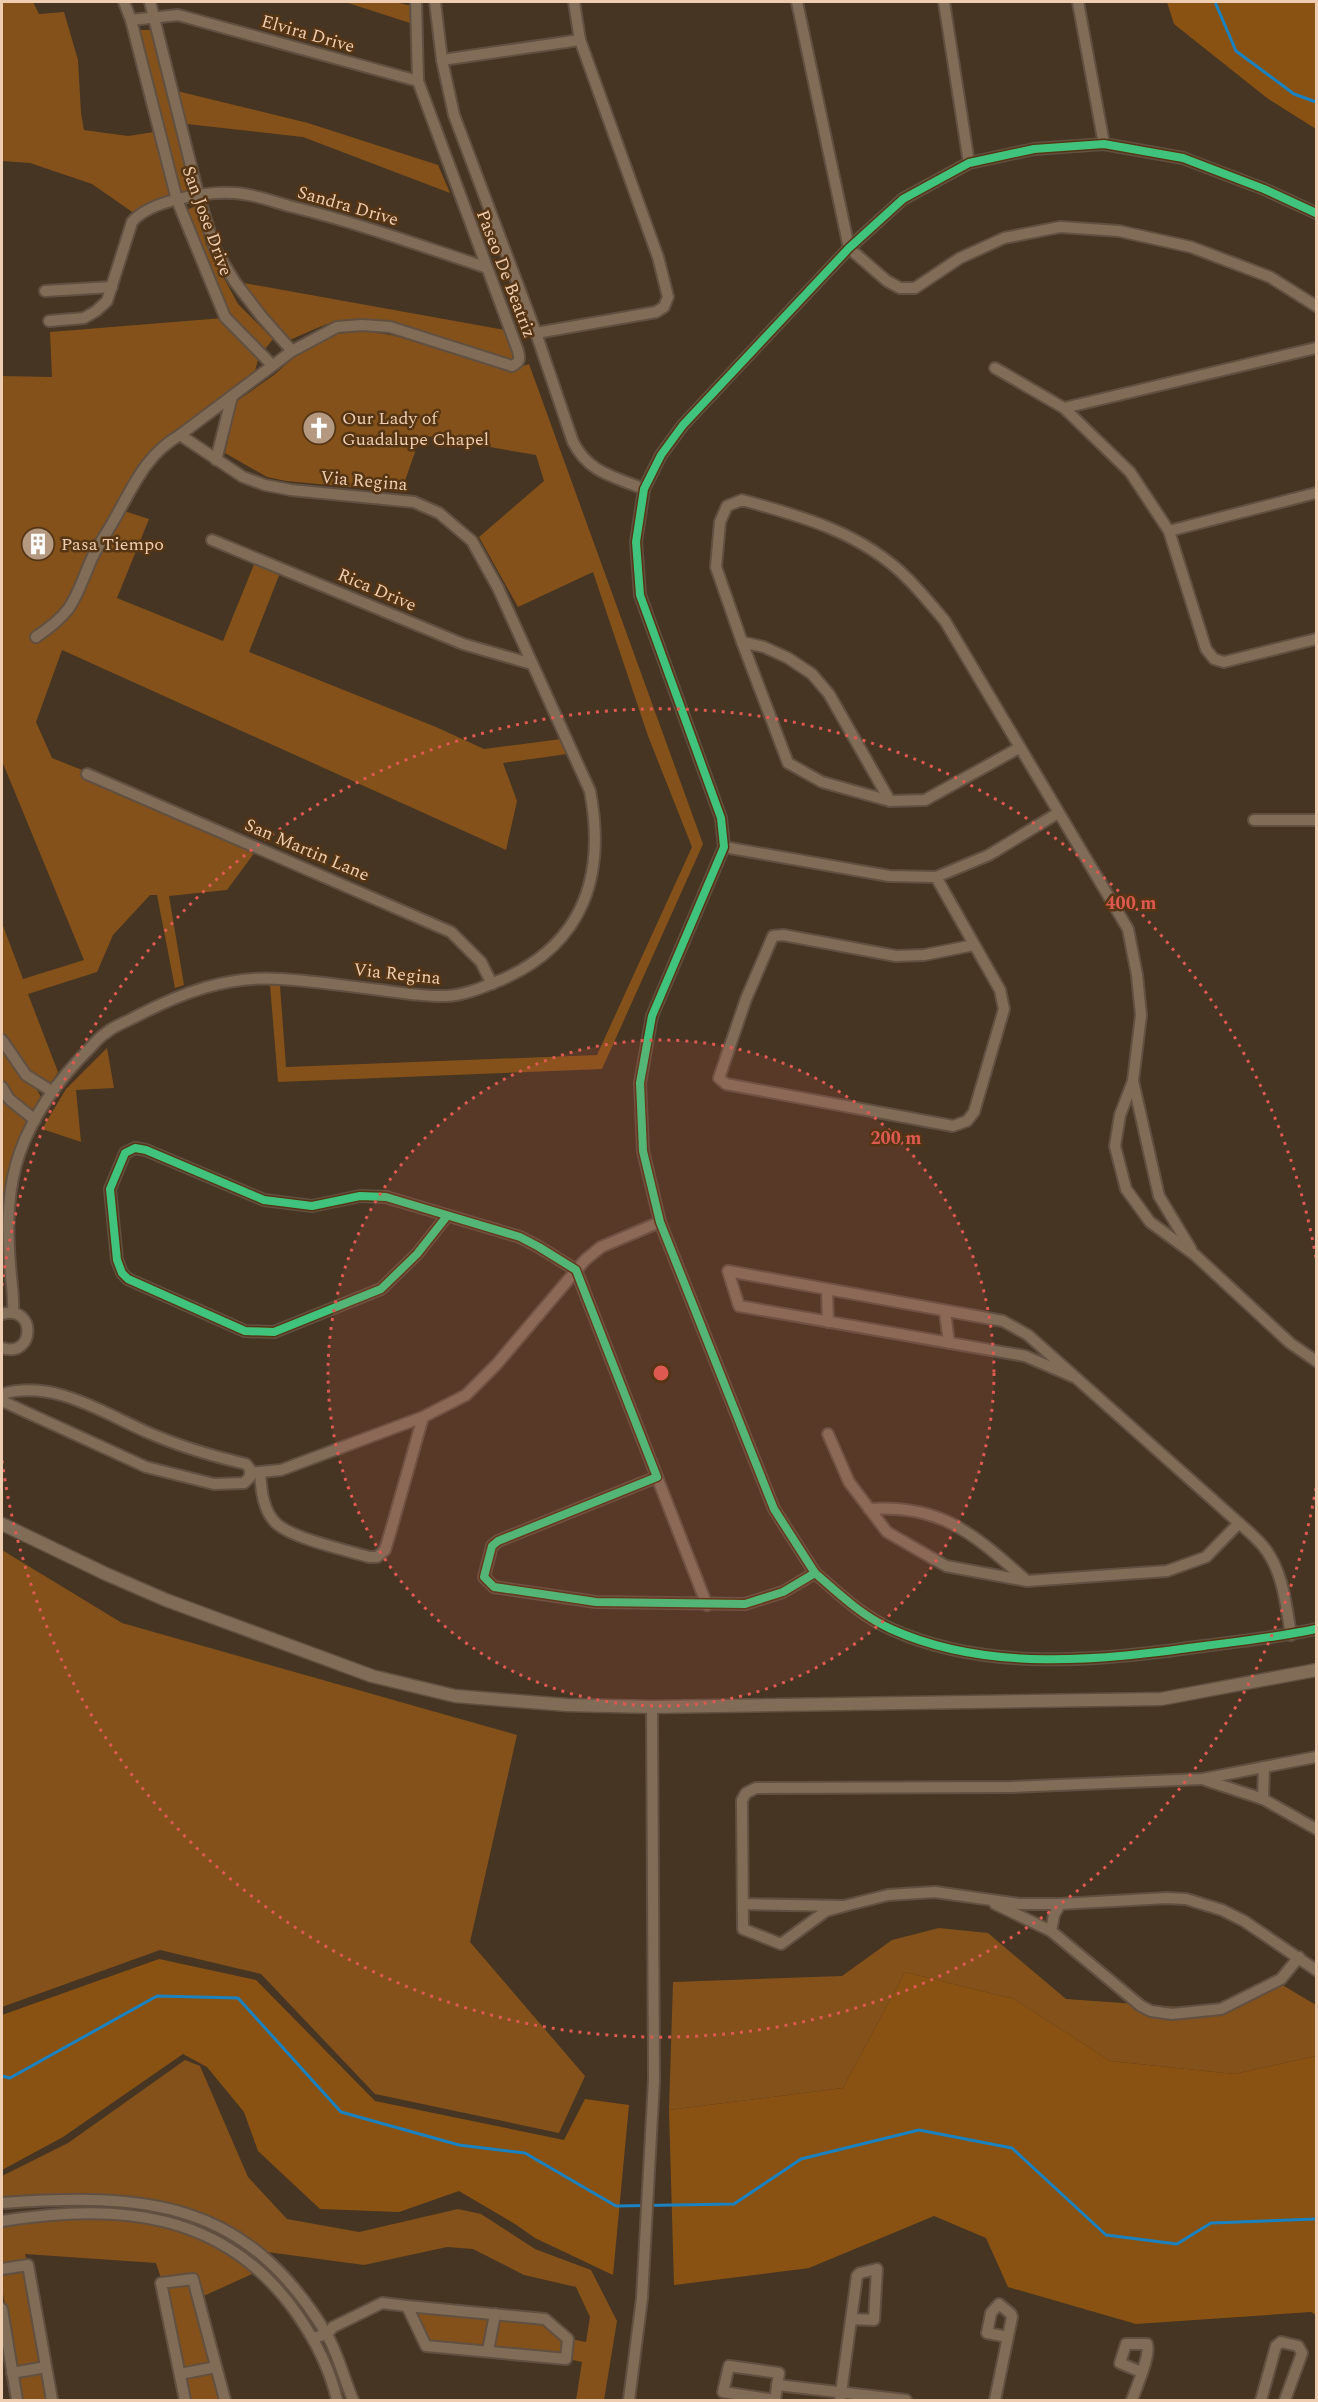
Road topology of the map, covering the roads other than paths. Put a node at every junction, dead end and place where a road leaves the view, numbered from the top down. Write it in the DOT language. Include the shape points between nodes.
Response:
graph roads {
  1 [pos="124,2"];
  2 [pos="150,2"];
  3 [pos="416,2"];
  4 [pos="435,2"];
  5 [pos="574,2"];
  6 [pos="797,2"];
  7 [pos="944,2"];
  8 [pos="1078,2"];
  9 [pos="154,18"];
  10 [pos="131,20"];
  11 [pos="580,40"];
  12 [pos="442,60"];
  13 [pos="418,81"];
  14 [pos="1104,144"];
  15 [pos="969,163"];
  16 [pos="198,194"];
  17 [pos="177,200"];
  18 [pos="1317,213"];
  19 [pos="849,248"];
  20 [pos="485,267"];
  21 [pos="112,287"];
  22 [pos="45,291"];
  23 [pos="1317,306"];
  24 [pos="49,321"];
  25 [pos="536,333"];
  26 [pos="1317,348"];
  27 [pos="292,351"];
  28 [pos="272,365"];
  29 [pos="995,368"];
  30 [pos="232,396"];
  31 [pos="1064,408"];
  32 [pos="180,435"];
  33 [pos="216,460"];
  34 [pos="644,489"];
  35 [pos="1317,492"];
  36 [pos="1169,531"];
  37 [pos="212,540"];
  38 [pos="36,637"];
  39 [pos="1317,639"];
  40 [pos="742,642"];
  41 [pos="531,664"];
  42 [pos="1019,748"];
  43 [pos="87,774"];
  44 [pos="890,801"];
  45 [pos="1058,813"];
  46 [pos="1254,820"];
  47 [pos="1317,820"];
  48 [pos="724,847"];
  49 [pos="936,877"];
  50 [pos="974,945"];
  51 [pos="492,984"];
  52 [pos="2,1040"];
  53 [pos="1133,1081"];
  54 [pos="2,1087"];
  55 [pos="53,1092"];
  56 [pos="35,1120"];
  57 [pos="447,1216"];
  58 [pos="660,1222"];
  59 [pos="1195,1255"];
  60 [pos="576,1270"];
  61 [pos="827,1290"];
  62 [pos="945,1312"];
  63 [pos="7,1313"];
  64 [pos="828,1322"];
  65 [pos="949,1343"];
  66 [pos="2,1348"];
  67 [pos="1317,1360"];
  68 [pos="1074,1377"];
  69 [pos="2,1394"];
  70 [pos="2,1401"];
  71 [pos="423,1417"];
  72 [pos="828,1434"];
  73 [pos="255,1473"];
  74 [pos="657,1476"];
  75 [pos="869,1509"];
  76 [pos="1239,1523"];
  77 [pos="2,1524"];
  78 [pos="815,1573"];
  79 [pos="1027,1581"];
  80 [pos="707,1605"];
  81 [pos="1317,1629"];
  82 [pos="1291,1635"];
  83 [pos="1317,1670"];
  84 [pos="652,1707"];
  85 [pos="1317,1757"];
  86 [pos="1264,1767"];
  87 [pos="1202,1779"];
  88 [pos="1263,1799"];
  89 [pos="1317,1829"];
  90 [pos="981,1899"];
  91 [pos="743,1904"];
  92 [pos="1060,1904"];
  93 [pos="844,1906"];
  94 [pos="1051,1931"];
  95 [pos="1299,1957"];
  96 [pos="1317,1970"];
  97 [pos="62,2201"];
  98 [pos="2,2204"];
  99 [pos="63,2215"];
  100 [pos="2,2221"];
  101 [pos="2,2269"];
  102 [pos="408,2306"];
  103 [pos="2,2309"];
  104 [pos="495,2314"];
  105 [pos="851,2319"];
  106 [pos="329,2333"];
  107 [pos="1008,2337"];
  108 [pos="313,2338"];
  109 [pos="488,2351"];
  110 [pos="46,2367"];
  111 [pos="216,2367"];
  112 [pos="1142,2372"];
  113 [pos="12,2373"];
  114 [pos="180,2374"];
  115 [pos="777,2385"];
  116 [pos="841,2397"];
  117 [pos="17,2400"];
  118 [pos="52,2400"];
  119 [pos="185,2400"];
  120 [pos="225,2400"];
  121 [pos="337,2400"];
  122 [pos="353,2400"];
  123 [pos="628,2400"];
  124 [pos="906,2400"];
  125 [pos="995,2400"];
  126 [pos="1132,2400"];
  127 [pos="1261,2400"];
  128 [pos="1285,2400"];
  1 -- 10 [label="street, San Jose Drive"];
  2 -- 9 [label="street, San Jose Drive"];
  3 -- 13 [label="street, Paseo De Beatriz"];
  4 -- 12 [label="street"];
  5 -- 11 [label="street"];
  6 -- 19 [label="street"];
  7 -- 15 [label="street"];
  8 -- 14 [label="street"];
  9 -- 10 [label="street, Elvira Drive"];
  9 -- 13 [label="street, Elvira Drive" via="178,15"];
  9 -- 16 [label="street, San Jose Drive"];
  10 -- 17 [label="street, San Jose Drive"];
  11 -- 12 [label="street"];
  11 -- 25 [label="street" via="658,257 668,297 664,307 656,312"];
  12 -- 25 [label="street" via="454,115"];
  13 -- 20 [label="street, Paseo De Beatriz"];
  14 -- 15 [label="street" via="1034,149"];
  14 -- 18 [label="street" via="1183,158"];
  15 -- 19 [label="street" via="903,199"];
  16 -- 17 [label="street, Sandra Drive"];
  16 -- 20 [label="street, Sandra Drive" via="236,193 335,218"];
  16 -- 27 [label="street, San Jose Drive" via="215,249 235,282"];
  17 -- 21 [label="street, Sandra Drive" via="137,216 132,222"];
  17 -- 28 [label="street, San Jose Drive" via="225,317"];
  19 -- 23 [label="street" via="887,281 900,288 915,288 960,258 1004,238 1060,227 1119,231 1191,247 1260,274"];
  19 -- 34 [label="street" via="683,425 661,455"];
  20 -- 27 [label="street, Paseo De Beatriz" via="520,358 512,366 390,327 371,325 337,327"];
  21 -- 22 [label="street"];
  21 -- 24 [label="street, Sandra Drive" via="107,302 84,318"];
  25 -- 34 [label="street" via="581,458 595,469"];
  26 -- 31 [label="street"];
  27 -- 28 [label="street"];
  28 -- 30 [label="street"];
  29 -- 31 [label="street"];
  30 -- 32 [label="street"];
  30 -- 33 [label="street"];
  31 -- 36 [label="street" via="1130,472"];
  32 -- 33 [label="street, Via Regina"];
  32 -- 38 [label="street" via="162,445 142,469 89,564 78,595 54,625"];
  33 -- 41 [label="street, Via Regina" via="265,485 414,502 439,513 472,541 498,588"];
  34 -- 48 [label="street" via="636,542 640,595 721,818"];
  35 -- 36 [label="street"];
  36 -- 39 [label="street" via="1206,649 1214,659 1224,662"];
  37 -- 41 [label="street, Rica Drive" via="463,644"];
  40 -- 42 [label="street" via="716,567 720,522 728,506 742,500 832,527 907,577 945,621"];
  40 -- 44 [label="street" via="764,647 812,674 829,694"];
  40 -- 44 [label="street" via="788,763 822,782"];
  41 -- 51 [label="street, Via Regina" via="590,791 596,825 594,867 584,901 556,943 525,967"];
  42 -- 44 [label="street" via="925,800"];
  42 -- 45 [label="street"];
  43 -- 51 [label="street, San Martin Lane" via="451,933 482,962"];
  45 -- 49 [label="street" via="989,855"];
  45 -- 53 [label="street" via="1128,929 1141,1015"];
  46 -- 47 [label="street"];
  48 -- 49 [label="street" via="889,876"];
  48 -- 58 [label="street" via="652,1016 640,1083 643,1151"];
  49 -- 50 [label="street"];
  50 -- 50 [label="street" via="1000,990 1004,1009 974,1112 967,1121 953,1126 726,1084 719,1078 772,936 896,956"];
  51 -- 55 [label="street, Via Regina" via="448,996 271,978 200,988 105,1033"];
  52 -- 55 [label="street" via="26,1075"];
  53 -- 59 [label="street" via="1159,1196"];
  53 -- 59 [label="street" via="1120,1115 1115,1146 1126,1189 1150,1222"];
  54 -- 56 [label="street" via="9,1099"];
  55 -- 56 [label="street, Via Regina"];
  56 -- 63 [label="street, Via Regina" via="12,1179 8,1239 14,1291"];
  57 -- 57 [label="street" via="386,1197 360,1196 312,1206 264,1200 135,1148 125,1153 110,1189 117,1260 122,1273 245,1331 257,1333 274,1332 381,1289 417,1254"];
  57 -- 60 [label="street" via="519,1237"];
  58 -- 60 [label="street" via="601,1247"];
  58 -- 78 [label="street" via="774,1509"];
  59 -- 67 [label="street" via="1290,1342"];
  60 -- 71 [label="street" via="466,1395"];
  60 -- 74 [label="street"];
  61 -- 62 [label="street"];
  61 -- 64 [label="street"];
  61 -- 64 [label="street" via="728,1271 739,1306"];
  62 -- 65 [label="street"];
  62 -- 68 [label="street" via="1003,1321 1028,1335"];
  63 -- 66 [label="street" via="24,1319 28,1331 19,1347"];
  64 -- 65 [label="street"];
  65 -- 68 [label="street" via="1025,1356"];
  68 -- 76 [label="street"];
  69 -- 73 [label="street" via="48,1391 92,1405 200,1453 246,1464"];
  70 -- 73 [label="street" via="146,1467 214,1484 244,1483"];
  71 -- 73 [label="street" via="281,1470"];
  71 -- 73 [label="street" via="385,1550 377,1557 320,1543 277,1524"];
  72 -- 75 [label="street" via="849,1482"];
  74 -- 80 [label="street"];
  74 -- 80 [label="street" via="498,1541 492,1546 484,1577 494,1587 596,1602"];
  75 -- 79 [label="street" via="887,1532 946,1566"];
  75 -- 79 [label="street" via="890,1508 946,1519 975,1536"];
  76 -- 79 [label="street" via="1206,1557 1167,1571"];
  76 -- 82 [label="street" via="1264,1546 1275,1564"];
  77 -- 84 [label="street" via="166,1600 372,1676 455,1696"];
  78 -- 80 [label="street" via="783,1592 745,1604"];
  78 -- 82 [label="street" via="852,1605 890,1629 952,1651 1031,1658 1118,1658"];
  81 -- 82 [label="street"];
  83 -- 84 [label="street" via="1161,1699"];
  84 -- 123 [label="street" via="654,2080 642,2298"];
  85 -- 86 [label="street"];
  86 -- 87 [label="street"];
  86 -- 88 [label="street"];
  87 -- 88 [label="street"];
  87 -- 91 [label="street" via="1012,1787 756,1788 742,1800"];
  88 -- 89 [label="street"];
  90 -- 92 [label="street"];
  90 -- 93 [label="street" via="935,1892 888,1895"];
  90 -- 94 [label="street"];
  91 -- 93 [label="street"];
  91 -- 93 [label="street" via="743,1929 781,1944 826,1911"];
  92 -- 94 [label="street"];
  92 -- 95 [label="street" via="1186,1899 1244,1921"];
  94 -- 95 [label="street" via="1141,2006 1172,2014 1221,2009 1281,1979"];
  95 -- 96 [label="street"];
  97 -- 98 [label="street"];
  97 -- 99 [label="street"];
  97 -- 106 [label="street" via="146,2203 207,2220 259,2252 283,2274"];
  99 -- 100 [label="street"];
  99 -- 108 [label="street" via="141,2215 182,2226 216,2241 245,2258 279,2289"];
  101 -- 110 [label="street" via="28,2265"];
  102 -- 104 [label="street"];
  102 -- 106 [label="street" via="389,2302 386,2307"];
  102 -- 109 [label="street" via="426,2346"];
  103 -- 113 [label="street"];
  104 -- 109 [label="street"];
  104 -- 109 [label="street" via="545,2319 568,2339 566,2359"];
  105 -- 105 [label="street" via="857,2276 877,2269 874,2320"];
  105 -- 116 [label="street"];
  106 -- 108 [label="street"];
  106 -- 122 [label="street"];
  107 -- 125 [label="street"];
  108 -- 121 [label="street"];
  110 -- 113 [label="street"];
  110 -- 118 [label="street"];
  111 -- 114 [label="street"];
  111 -- 114 [label="street" via="193,2279 161,2283"];
  111 -- 120 [label="street"];
  112 -- 126 [label="street"];
  113 -- 117 [label="street"];
  114 -- 119 [label="street"];
  115 -- 115 [label="street" via="779,2373 729,2366 723,2392 775,2400"];
  115 -- 116 [label="street"];
  116 -- 124 [label="street"];
  127 -- 128 [label="street" via="1276,2346 1281,2342 1298,2346 1302,2353"];
}
